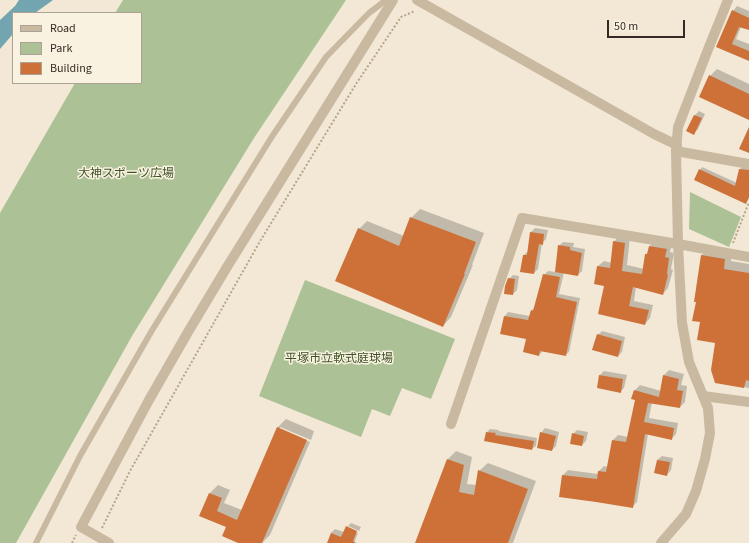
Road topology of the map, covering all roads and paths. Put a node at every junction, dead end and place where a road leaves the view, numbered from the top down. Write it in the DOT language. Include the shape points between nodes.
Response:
graph roads {
  1 [pos="386,0"];
  2 [pos="393,0"];
  3 [pos="417,0"];
  4 [pos="728,0"];
  5 [pos="427,5"];
  6 [pos="676,148"];
  7 [pos="749,164"];
  8 [pos="749,202"];
  9 [pos="678,244"];
  10 [pos="729,253"];
  11 [pos="749,257"];
  12 [pos="703,396"];
  13 [pos="749,402"];
  14 [pos="451,424"];
  15 [pos="97,536"];
  16 [pos="36,543"];
  17 [pos="109,543"];
  18 [pos="661,543"];
  1 -- 16 [label="lane" via="369,12 326,57 271,138 152,332 80,456"];
  2 -- 15 [label="street" via="227,267 146,407 81,527"];
  3 -- 5 [label="street"];
  4 -- 6 [label="street" via="678,127"];
  5 -- 6 [label="street"];
  5 -- 15 [label="path" via="401,17 356,84 259,243 130,471"];
  6 -- 7 [label="street"];
  6 -- 9 [label="street"];
  8 -- 10 [label="path"];
  9 -- 10 [label="street"];
  9 -- 12 [label="street" via="682,323 689,362"];
  9 -- 14 [label="street" via="522,218"];
  10 -- 11 [label="street"];
  12 -- 13 [label="street"];
  12 -- 18 [label="street" via="708,408 710,433 696,491 686,514"];
  15 -- 17 [label="street"];
}
